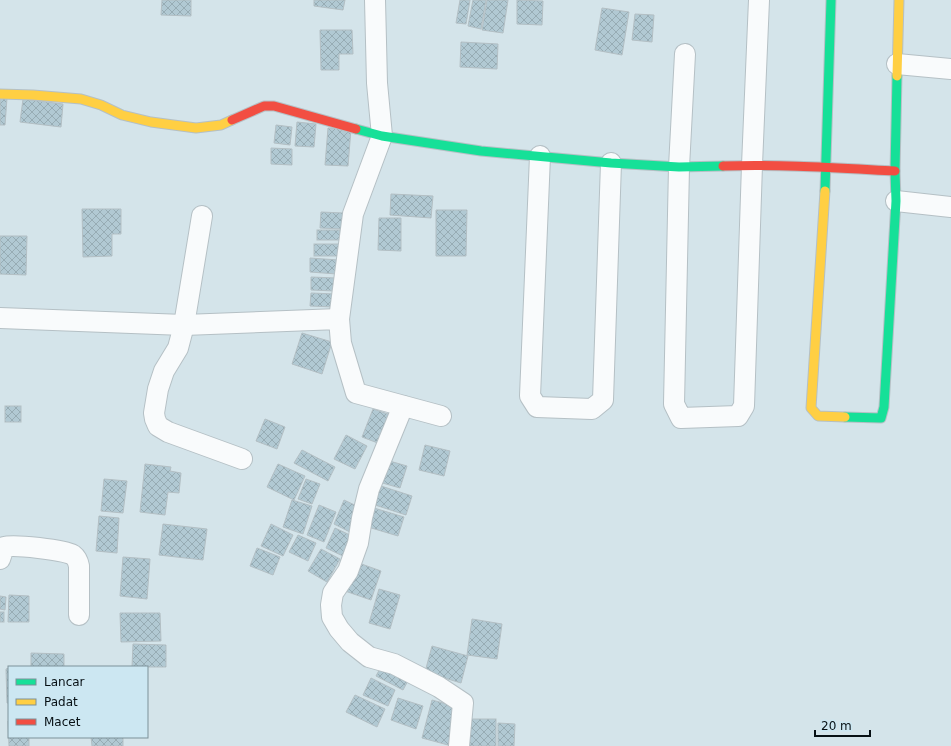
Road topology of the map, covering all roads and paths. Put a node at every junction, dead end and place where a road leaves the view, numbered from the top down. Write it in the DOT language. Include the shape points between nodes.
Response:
graph roads {
  1 [pos="375,0"];
  2 [pos="759,0"];
  3 [pos="831,0"];
  4 [pos="899,0"];
  5 [pos="685,54"];
  6 [pos="897,64"];
  7 [pos="951,69"];
  8 [pos="0,94"];
  9 [pos="382,136"];
  10 [pos="540,156"];
  11 [pos="611,163"];
  12 [pos="752,165"];
  13 [pos="679,167"];
  14 [pos="826,167"];
  15 [pos="895,172"];
  16 [pos="896,201"];
  17 [pos="951,207"];
  18 [pos="202,216"];
  19 [pos="0,318"];
  20 [pos="339,319"];
  21 [pos="184,324"];
  22 [pos="403,406"];
  23 [pos="441,416"];
  24 [pos="242,459"];
  25 [pos="0,559"];
  26 [pos="79,616"];
  27 [pos="459,746"];
  1 -- 9 [label="street" via="377,83"];
  2 -- 12 [label="street"];
  3 -- 14 [label="street"];
  4 -- 6 [label="street"];
  5 -- 13 [label="street"];
  6 -- 7 [label="street"];
  6 -- 15 [label="street"];
  8 -- 9 [label="street" via="81,99 122,115 196,128 221,125 264,106 274,106"];
  9 -- 10 [label="street" via="482,151"];
  9 -- 20 [label="street" via="353,214"];
  10 -- 11 [label="street"];
  10 -- 11 [label="street" via="530,396 537,407 592,410 603,400"];
  11 -- 13 [label="street"];
  12 -- 13 [label="street"];
  12 -- 13 [label="street" via="744,406 738,416 681,418 674,404"];
  12 -- 14 [label="street"];
  14 -- 15 [label="street"];
  14 -- 16 [label="street" via="811,408 818,416 881,418 884,407"];
  15 -- 16 [label="street"];
  16 -- 17 [label="street"];
  18 -- 21 [label="street"];
  19 -- 21 [label="street"];
  20 -- 21 [label="street"];
  20 -- 22 [label="street" via="341,343 356,393"];
  21 -- 24 [label="street" via="178,348 164,372 158,389 154,413 158,426"];
  22 -- 23 [label="street"];
  22 -- 27 [label="street" via="369,489 358,542 348,571 333,593 332,617 350,642 369,657 394,664 439,687 463,703"];
  25 -- 26 [label="street" via="4,547 12,546 72,554 77,558 79,566"];
}
